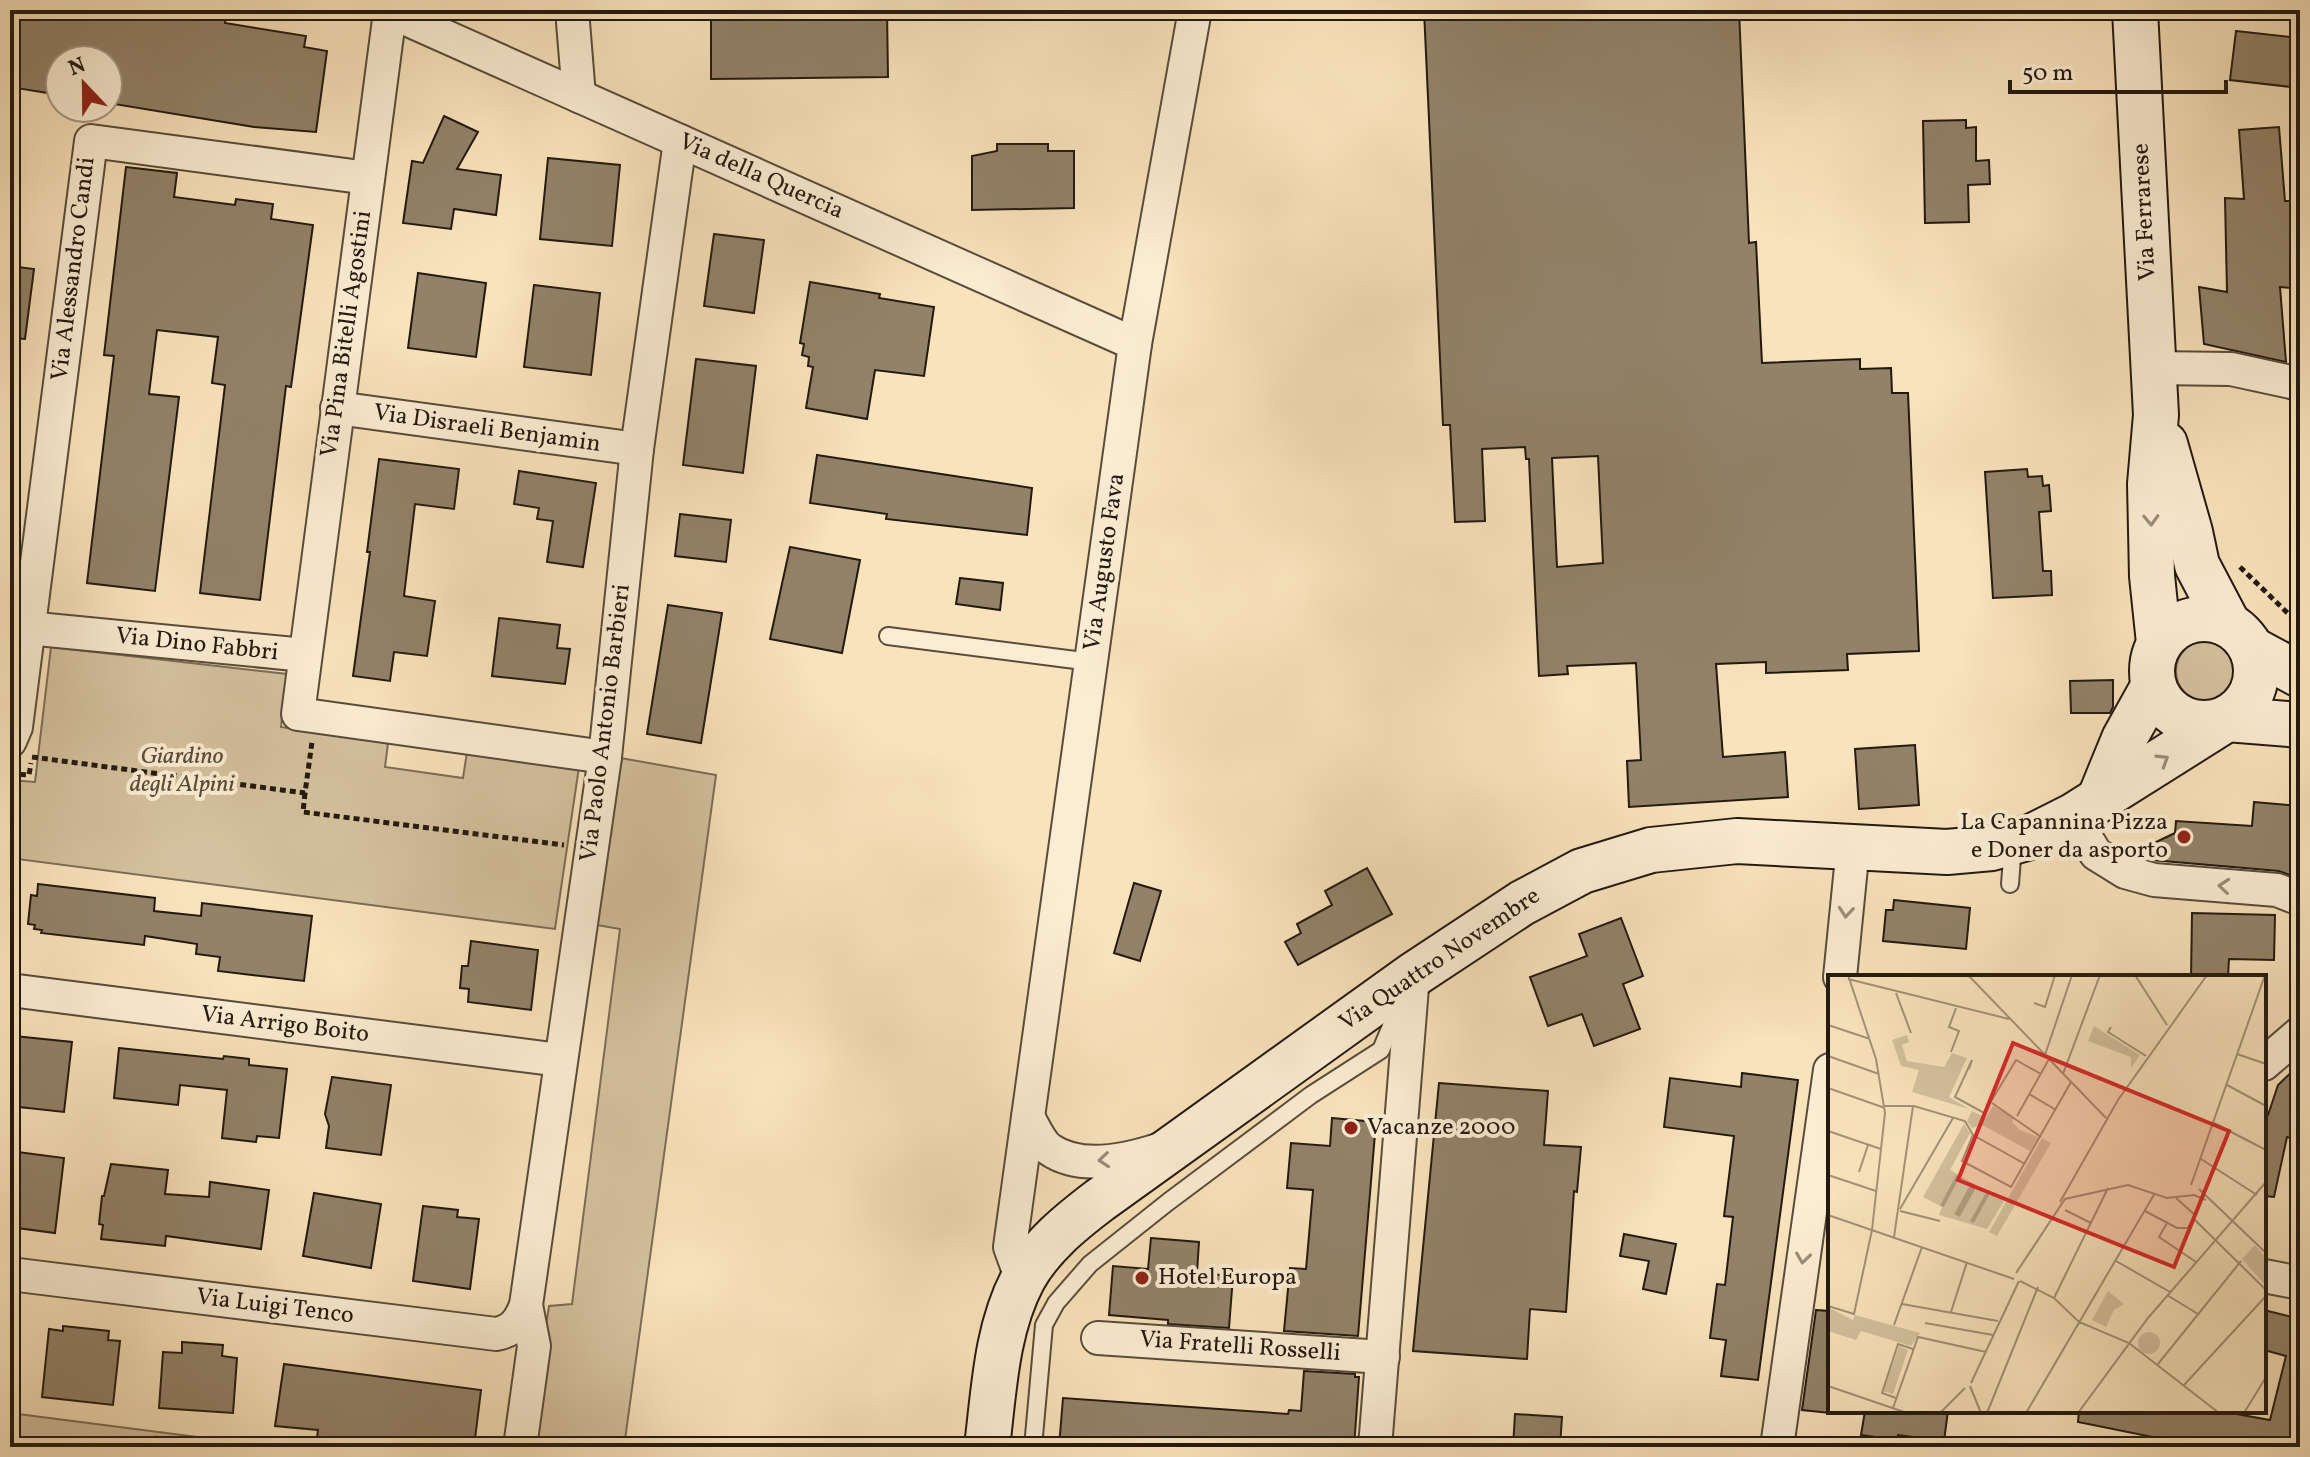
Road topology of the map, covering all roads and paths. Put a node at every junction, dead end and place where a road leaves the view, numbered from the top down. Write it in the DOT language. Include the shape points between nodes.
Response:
graph roads {
  1 [pos="572,10"];
  2 [pos="1195,10"];
  3 [pos="2135,10"];
  4 [pos="388,11"];
  5 [pos="579,96"];
  6 [pos="680,141"];
  7 [pos="368,178"];
  8 [pos="1135,344"];
  9 [pos="2153,368"];
  10 [pos="2300,384"];
  11 [pos="337,408"];
  12 [pos="2156,415"];
  13 [pos="637,449"];
  14 [pos="2239,565"];
  15 [pos="2300,625"];
  16 [pos="27,628"];
  17 [pos="888,636"];
  18 [pos="2240,636"];
  19 [pos="2159,643"];
  20 [pos="305,655"];
  21 [pos="1091,662"];
  22 [pos="2300,675"];
  23 [pos="2153,687"];
  24 [pos="315,716"];
  25 [pos="2227,719"];
  26 [pos="2300,725"];
  27 [pos="21,749"];
  28 [pos="605,757"];
  29 [pos="305,793"];
  30 [pos="2086,808"];
  31 [pos="1853,847"];
  32 [pos="591,848"];
  33 [pos="2300,899"];
  34 [pos="1413,975"];
  35 [pos="1840,975"];
  36 [pos="10,990"];
  37 [pos="2300,1033"];
  38 [pos="560,1060"];
  39 [pos="2266,1062"];
  40 [pos="1828,1084"];
  41 [pos="1028,1117"];
  42 [pos="1180,1143"];
  43 [pos="10,1274"];
  44 [pos="2266,1276"];
  45 [pos="1022,1280"];
  46 [pos="2300,1283"];
  47 [pos="526,1305"];
  48 [pos="1098,1338"];
  49 [pos="1383,1357"];
  50 [pos="520,1447"];
  51 [pos="987,1447"];
  52 [pos="1033,1447"];
  53 [pos="1375,1447"];
  54 [pos="1777,1447"];
  1 -- 5 [label="street"];
  2 -- 8 [label="street, Via Augusto Fava"];
  3 -- 9 [label="main road, Via Ferrarese"];
  4 -- 5 [label="street, Via della Quercia"];
  4 -- 7 [label="street, Via Pina Bitelli Agostini"];
  5 -- 6 [label="street, Via della Quercia"];
  6 -- 8 [label="street, Via della Quercia"];
  6 -- 13 [label="street, Via Paolo Antonio Barbieri"];
  7 -- 11 [label="street, Via Pina Bitelli Agostini"];
  7 -- 16 [label="street, Via Alessandro Candi" via="91,141"];
  8 -- 21 [label="street, Via Augusto Fava"];
  9 -- 10 [label="street" via="2231,369"];
  9 -- 12 [label="main road, Via Ferrarese"];
  11 -- 13 [label="street, Via Disraeli Benjamin"];
  11 -- 20 [label="street, Via Pina Bitelli Agostini"];
  12 -- 18 [label="main road, Via Ferrarese" via="2197,565"];
  12 -- 19 [label="main road, Via Ferrarese, one-way" via="2150,484"];
  13 -- 28 [label="street, Via Paolo Antonio Barbieri"];
  14 -- 15 [label="path"];
  16 -- 20 [label="street, Via Dino Fabbri"];
  16 -- 27 [label="street" via="16,727"];
  17 -- 21 [label="lane"];
  18 -- 19 [label="main road" via="2213,619 2197,619 2182,623"];
  18 -- 22 [label="main road"];
  18 -- 25 [label="main road, Via Quattro Novembre" via="2257,665 2256,682 2250,697"];
  19 -- 23 [label="main road" via="2152,657"];
  20 -- 24 [label="street, Via Dino Fabbri" via="298,714"];
  21 -- 41 [label="street, Via Augusto Fava"];
  23 -- 25 [label="main road" via="2159,701 2181,720 2211,724"];
  23 -- 30 [label="main road"];
  24 -- 28 [label="street"];
  24 -- 29 [label="path"];
  25 -- 26 [label="main road"];
  30 -- 25 [label="main road, Via Quattro Novembre, one-way"];
  27 -- 29 [label="path"];
  28 -- 32 [label="street, Via Paolo Antonio Barbieri"];
  29 -- 32 [label="path" via="303,812"];
  30 -- 31 [label="main road, Via Quattro Novembre" via="2012,864 1947,852"];
  33 -- 30 [label="street, one-way" via="2277,890 2154,880 2125,872 2096,854"];
  31 -- 34 [label="main road, Via Quattro Novembre" via="1737,841 1629,854 1543,890"];
  31 -- 35 [label="street, one-way"];
  32 -- 38 [label="street, Via Paolo Antonio Barbieri"];
  34 -- 42 [label="main road, Via Quattro Novembre"];
  34 -- 49 [label="street"];
  34 -- 52 [label="lane" via="1381,1050 1311,1095 1157,1211 1090,1264 1056,1303 1044,1325"];
  36 -- 38 [label="street, Via Arrigo Boito"];
  37 -- 39 [label="street"];
  38 -- 47 [label="street, Via Paolo Antonio Barbieri"];
  40 -- 54 [label="street, one-way"];
  42 -- 41 [label="street, one-way" via="1099,1162 1069,1159 1047,1147"];
  41 -- 45 [label="street, Via Augusto Fava" via="1010,1247"];
  42 -- 45 [label="main road, Via Quattro Novembre" via="1076,1219 1041,1252"];
  43 -- 47 [label="street, Via Luigi Tenco" via="496,1334 512,1329"];
  44 -- 46 [label="street"];
  45 -- 51 [label="main road, Via Quattro Novembre" via="1000,1342"];
  47 -- 50 [label="street, Via Paolo Antonio Barbieri" via="534,1346"];
  48 -- 49 [label="street, Via Fratelli Rosselli"];
  49 -- 53 [label="street"];
}
